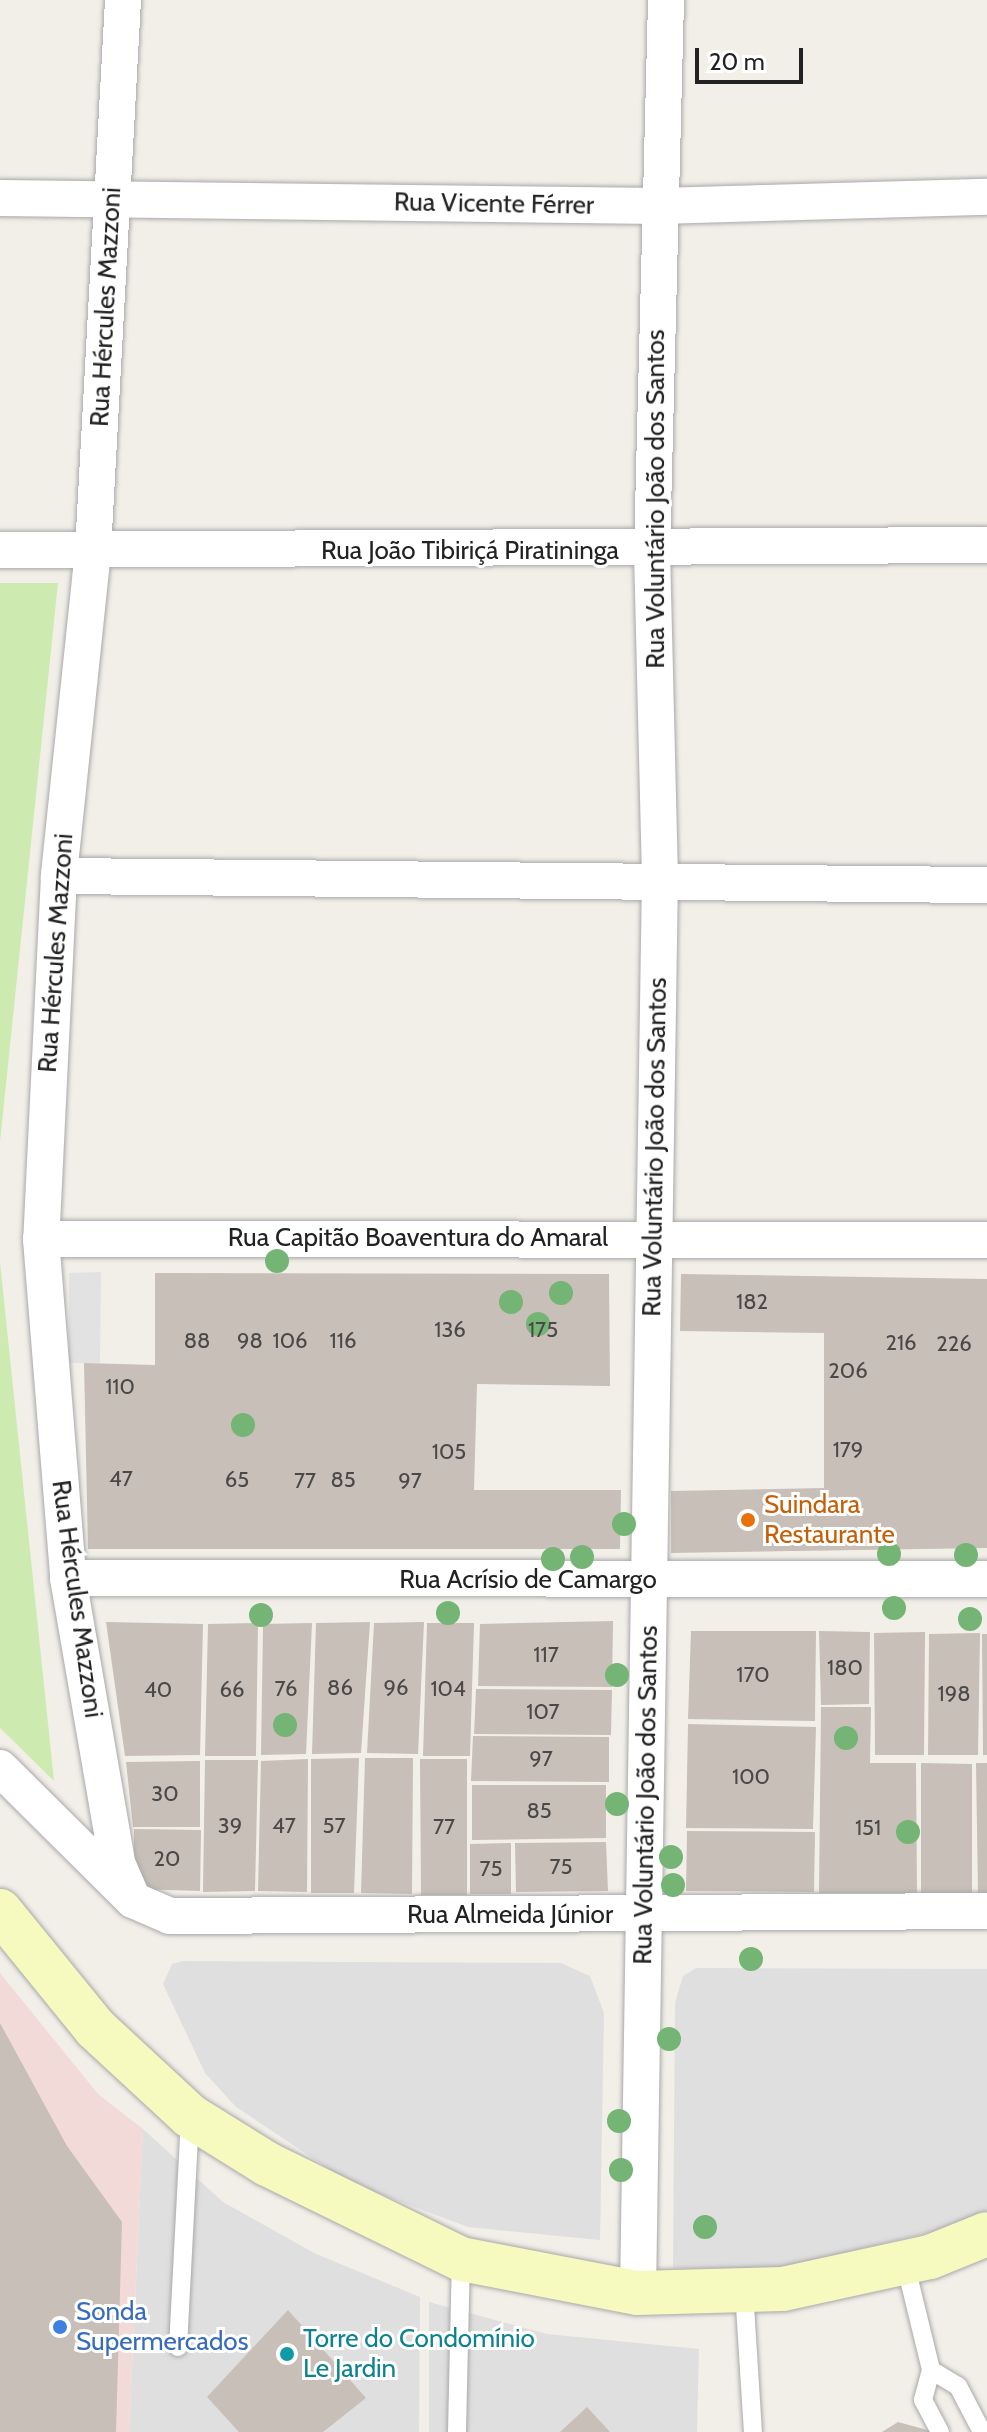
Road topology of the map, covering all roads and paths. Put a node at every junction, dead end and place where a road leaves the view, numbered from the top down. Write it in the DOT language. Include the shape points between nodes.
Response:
graph roads {
  1 [pos="123,0"];
  2 [pos="666,0"];
  3 [pos="987,197"];
  4 [pos="0,198"];
  5 [pos="111,199"];
  6 [pos="659,206"];
  7 [pos="987,545"];
  8 [pos="0,550"];
  9 [pos="652,550"];
  10 [pos="93,551"];
  11 [pos="59,876"];
  12 [pos="660,878"];
  13 [pos="987,885"];
  14 [pos="653,1237"];
  15 [pos="41,1239"];
  16 [pos="987,1240"];
  17 [pos="68,1578"];
  18 [pos="987,1579"];
  19 [pos="649,1581"];
  20 [pos="0,1768"];
  21 [pos="133,1900"];
  22 [pos="0,1911"];
  23 [pos="987,1911"];
  24 [pos="644,1915"];
  25 [pos="190,2116"];
  26 [pos="987,2234"];
  27 [pos="461,2259"];
  28 [pos="905,2263"];
  29 [pos="744,2290"];
  30 [pos="638,2293"];
  31 [pos="178,2347"];
  32 [pos="931,2370"];
  33 [pos="457,2432"];
  34 [pos="753,2432"];
  35 [pos="940,2432"];
  36 [pos="982,2432"];
  1 -- 5 [label="street, Rua Hércules Mazzoni"];
  2 -- 6 [label="street, Rua Voluntário João dos Santos"];
  3 -- 6 [label="street, Rua Vicente Férrer"];
  4 -- 5 [label="street, Rua Vicente Férrer"];
  5 -- 6 [label="street, Rua Vicente Férrer"];
  5 -- 10 [label="street, Rua Hércules Mazzoni"];
  6 -- 9 [label="street, Rua Voluntário João dos Santos"];
  7 -- 9 [label="street, Rua João Tibiriçá Piratininga"];
  8 -- 10 [label="street, Rua João Tibiriçá Piratininga"];
  9 -- 10 [label="street, Rua João Tibiriçá Piratininga"];
  9 -- 12 [label="street, Rua Voluntário João dos Santos"];
  10 -- 11 [label="street, Rua Hércules Mazzoni"];
  11 -- 12 [label="street"];
  11 -- 15 [label="street, Rua Hércules Mazzoni"];
  12 -- 13 [label="street"];
  12 -- 14 [label="street, Rua Voluntário João dos Santos"];
  14 -- 15 [label="street, Rua Capitão Boaventura do Amaral"];
  14 -- 16 [label="street, Rua Capitão Boaventura do Amaral"];
  14 -- 19 [label="street, Rua Voluntário João dos Santos"];
  15 -- 17 [label="street, Rua Hércules Mazzoni"];
  17 -- 19 [label="street, Rua Acrísio de Camargo"];
  17 -- 21 [label="street, Rua Hércules Mazzoni" via="117,1863"];
  18 -- 19 [label="street, Rua Acrísio de Camargo"];
  19 -- 24 [label="street, Rua Voluntário João dos Santos"];
  20 -- 21 [label="street"];
  21 -- 24 [label="street, Rua Almeida Júnior" via="170,1916"];
  22 -- 25 [label="main road" via="95,2028"];
  23 -- 24 [label="street, Rua Almeida Júnior"];
  24 -- 30 [label="street, Rua Voluntário João dos Santos"];
  25 -- 27 [label="main road" via="267,2164"];
  25 -- 31 [label="lane"];
  26 -- 28 [label="main road"];
  27 -- 30 [label="main road"];
  27 -- 33 [label="lane"];
  28 -- 29 [label="main road"];
  28 -- 32 [label="lane"];
  29 -- 30 [label="main road"];
  29 -- 34 [label="lane"];
  32 -- 35 [label="lane" via="923,2400"];
  32 -- 36 [label="lane" via="958,2386"];
}
